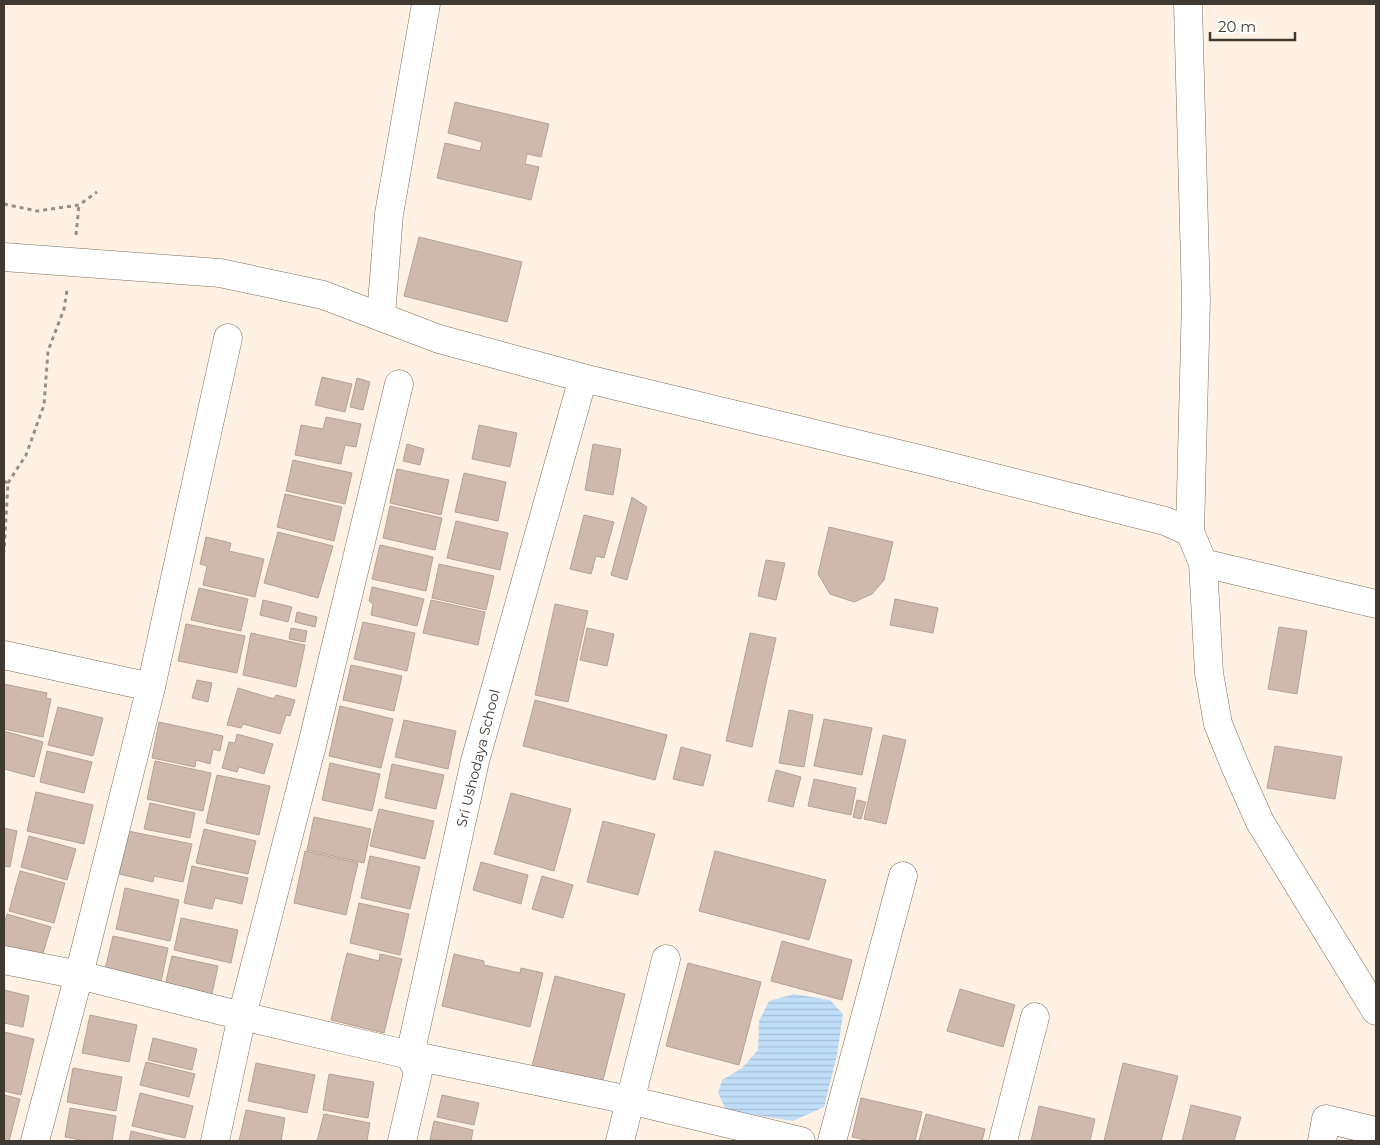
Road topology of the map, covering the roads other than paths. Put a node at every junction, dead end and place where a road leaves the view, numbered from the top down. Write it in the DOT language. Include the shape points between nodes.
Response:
graph roads {
  1 [pos="426,4"];
  2 [pos="1188,4"];
  3 [pos="4,257"];
  4 [pos="381,316"];
  5 [pos="228,338"];
  6 [pos="582,378"];
  7 [pos="399,384"];
  8 [pos="1190,532"];
  9 [pos="1203,563"];
  10 [pos="1376,604"];
  11 [pos="4,656"];
  12 [pos="151,687"];
  13 [pos="903,876"];
  14 [pos="666,959"];
  15 [pos="4,960"];
  16 [pos="79,975"];
  17 [pos="1376,1011"];
  18 [pos="242,1016"];
  19 [pos="1035,1017"];
  20 [pos="410,1055"];
  21 [pos="629,1100"];
  22 [pos="1376,1131"];
  23 [pos="34,1141"];
  24 [pos="215,1141"];
  25 [pos="402,1141"];
  26 [pos="620,1141"];
  27 [pos="801,1141"];
  28 [pos="832,1141"];
  29 [pos="1003,1141"];
  30 [pos="1322,1141"];
  1 -- 4 [label="street" via="389,214"];
  2 -- 8 [label="street" via="1196,300"];
  3 -- 4 [label="street" via="220,273 323,295"];
  4 -- 6 [label="street" via="439,339"];
  5 -- 12 [label="street"];
  6 -- 8 [label="street" via="1146,516"];
  6 -- 20 [label="street, Sri Ushodaya School" via="475,761"];
  7 -- 18 [label="street" via="312,745"];
  8 -- 9 [label="street"];
  9 -- 10 [label="street"];
  9 -- 17 [label="street" via="1209,673 1218,724 1260,822"];
  11 -- 12 [label="street"];
  12 -- 16 [label="street"];
  13 -- 28 [label="street"];
  14 -- 21 [label="street"];
  15 -- 16 [label="street"];
  16 -- 18 [label="street"];
  16 -- 23 [label="street"];
  18 -- 20 [label="street"];
  18 -- 24 [label="street"];
  19 -- 29 [label="street"];
  20 -- 21 [label="street"];
  20 -- 25 [label="street, Sri Ushodaya School" via="418,1072"];
  21 -- 26 [label="street"];
  21 -- 27 [label="street"];
  22 -- 30 [label="street" via="1326,1120"];
}
